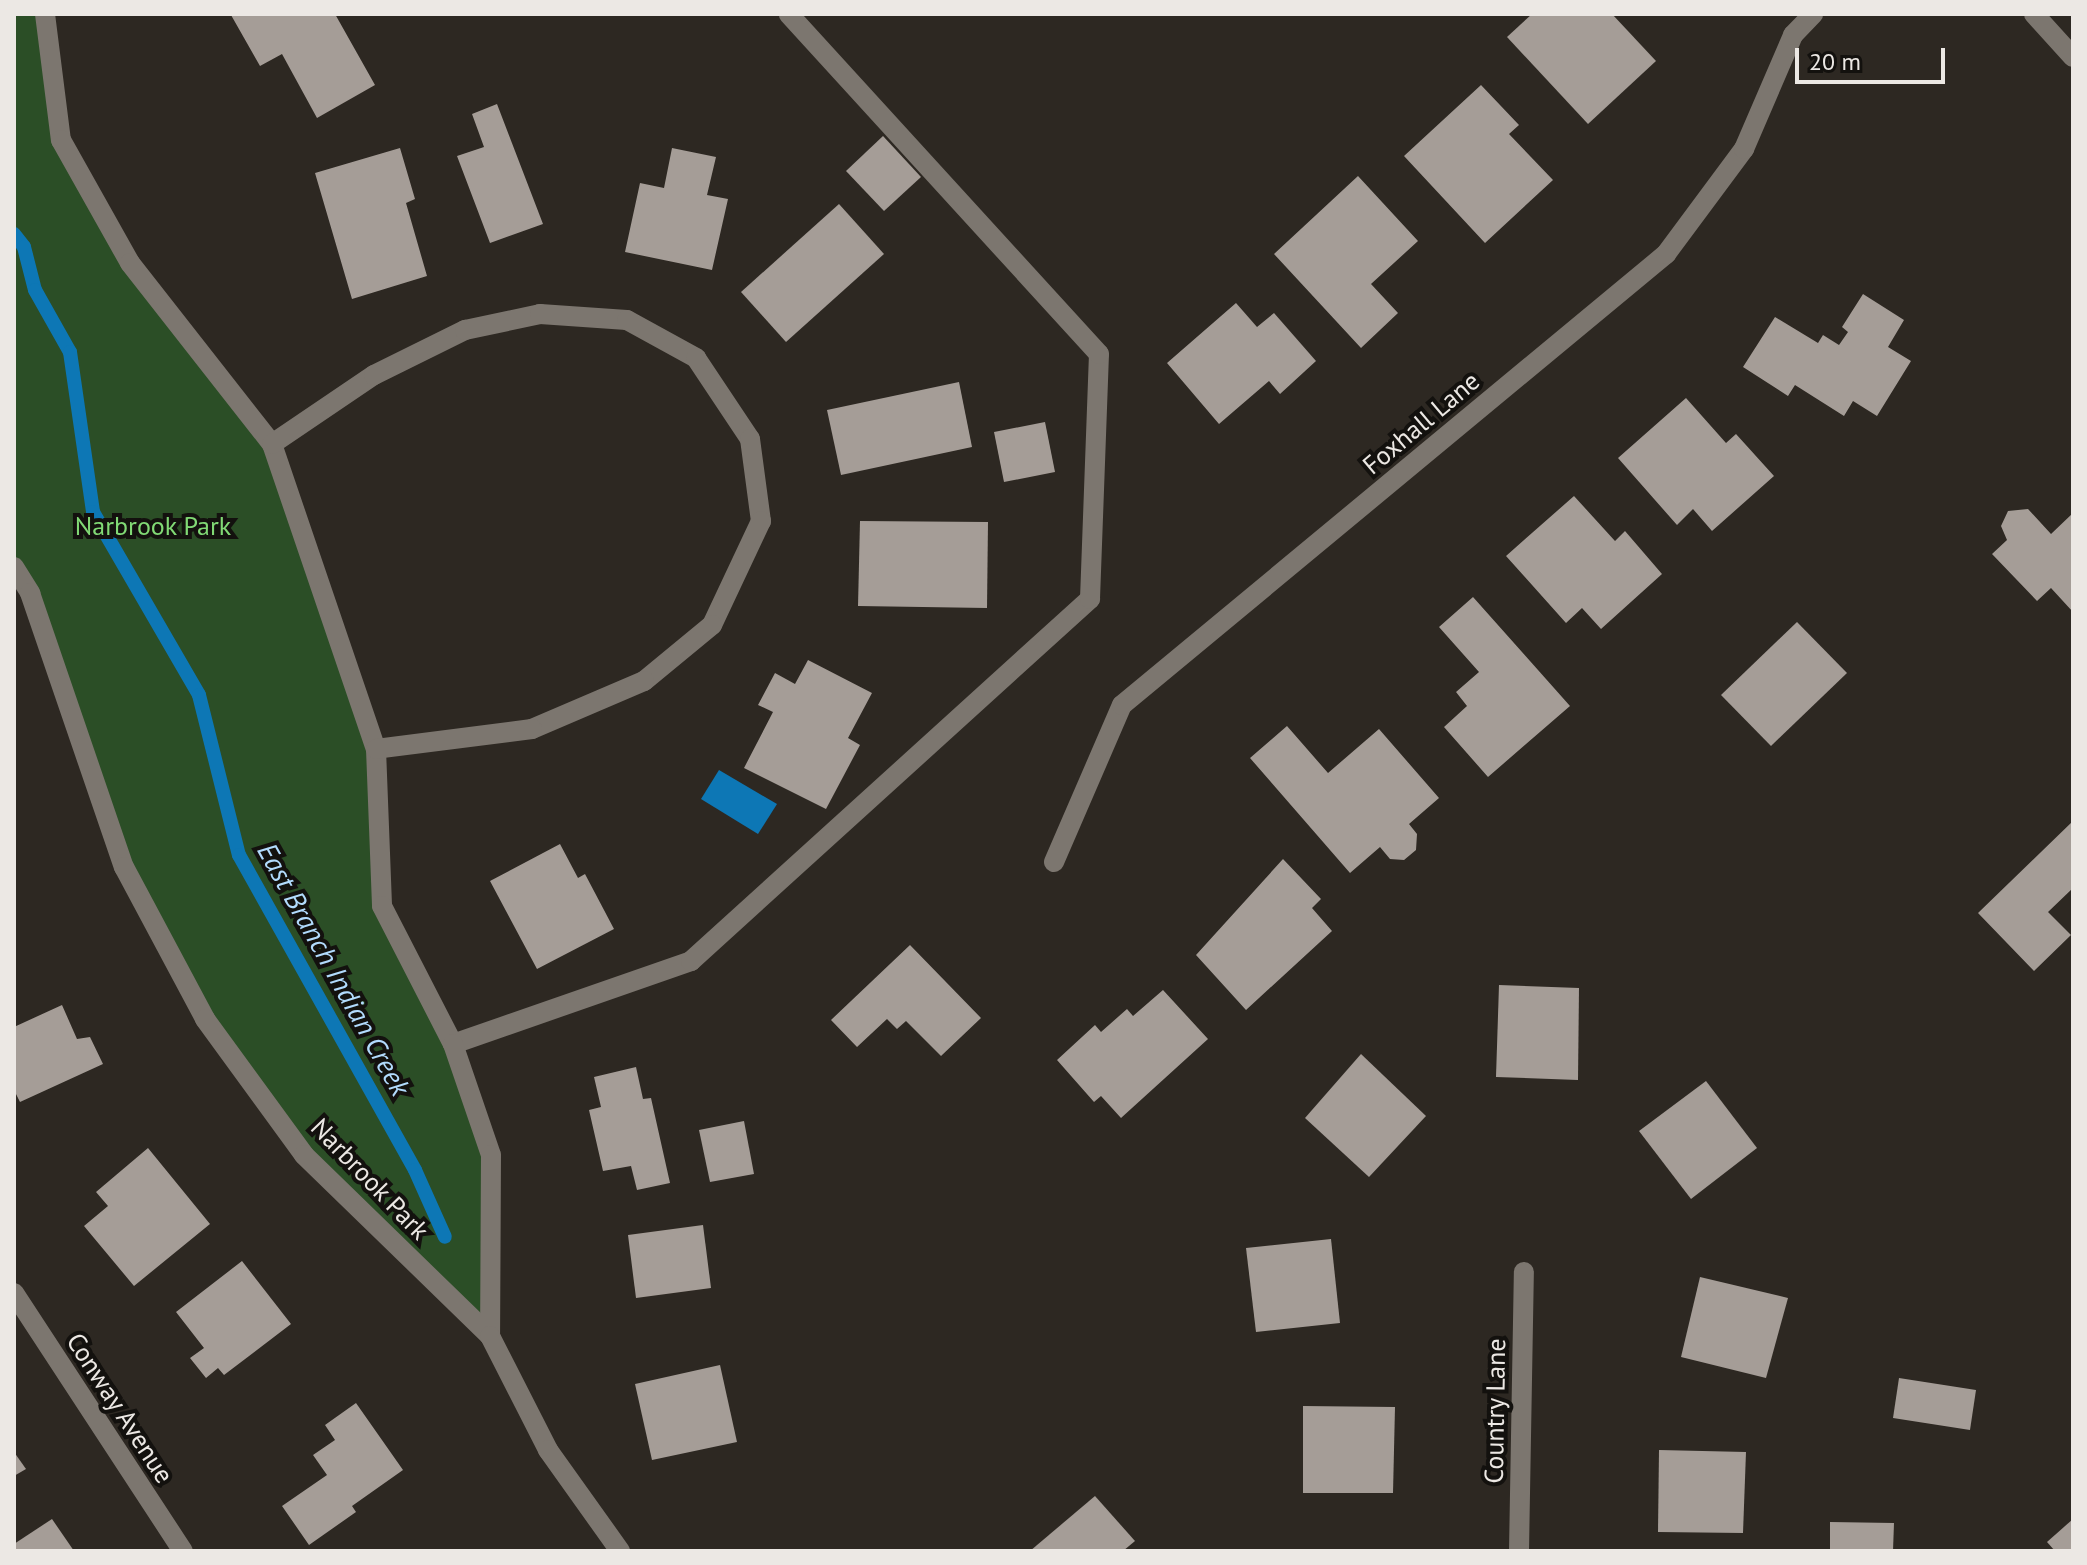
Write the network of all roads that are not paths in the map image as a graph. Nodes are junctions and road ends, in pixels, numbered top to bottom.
1 (45, 14) edge
2 (789, 14) edge
3 (1813, 14) edge
4 (2034, 14) edge
5 (2073, 57) edge
6 (272, 444) junction
7 (14, 567) edge
8 (376, 749) junction
9 (1054, 862) dead end
10 (453, 1044) junction
11 (1524, 1272) dead end
12 (14, 1293) edge
13 (490, 1336) junction
14 (183, 1551) edge
15 (620, 1551) edge
16 (1519, 1551) edge

1 - 6 street, Narbrook Park
2 - 10 street
3 - 9 street, Foxhall Lane
4 - 5 street
6 - 8 street, Narbrook Park
6 - 8 street
7 - 13 street, Narbrook Park
8 - 10 street, Narbrook Park
10 - 13 street, Narbrook Park
11 - 16 street, Country Lane
12 - 14 street, Conway Avenue
13 - 15 street, Narbrook Park

